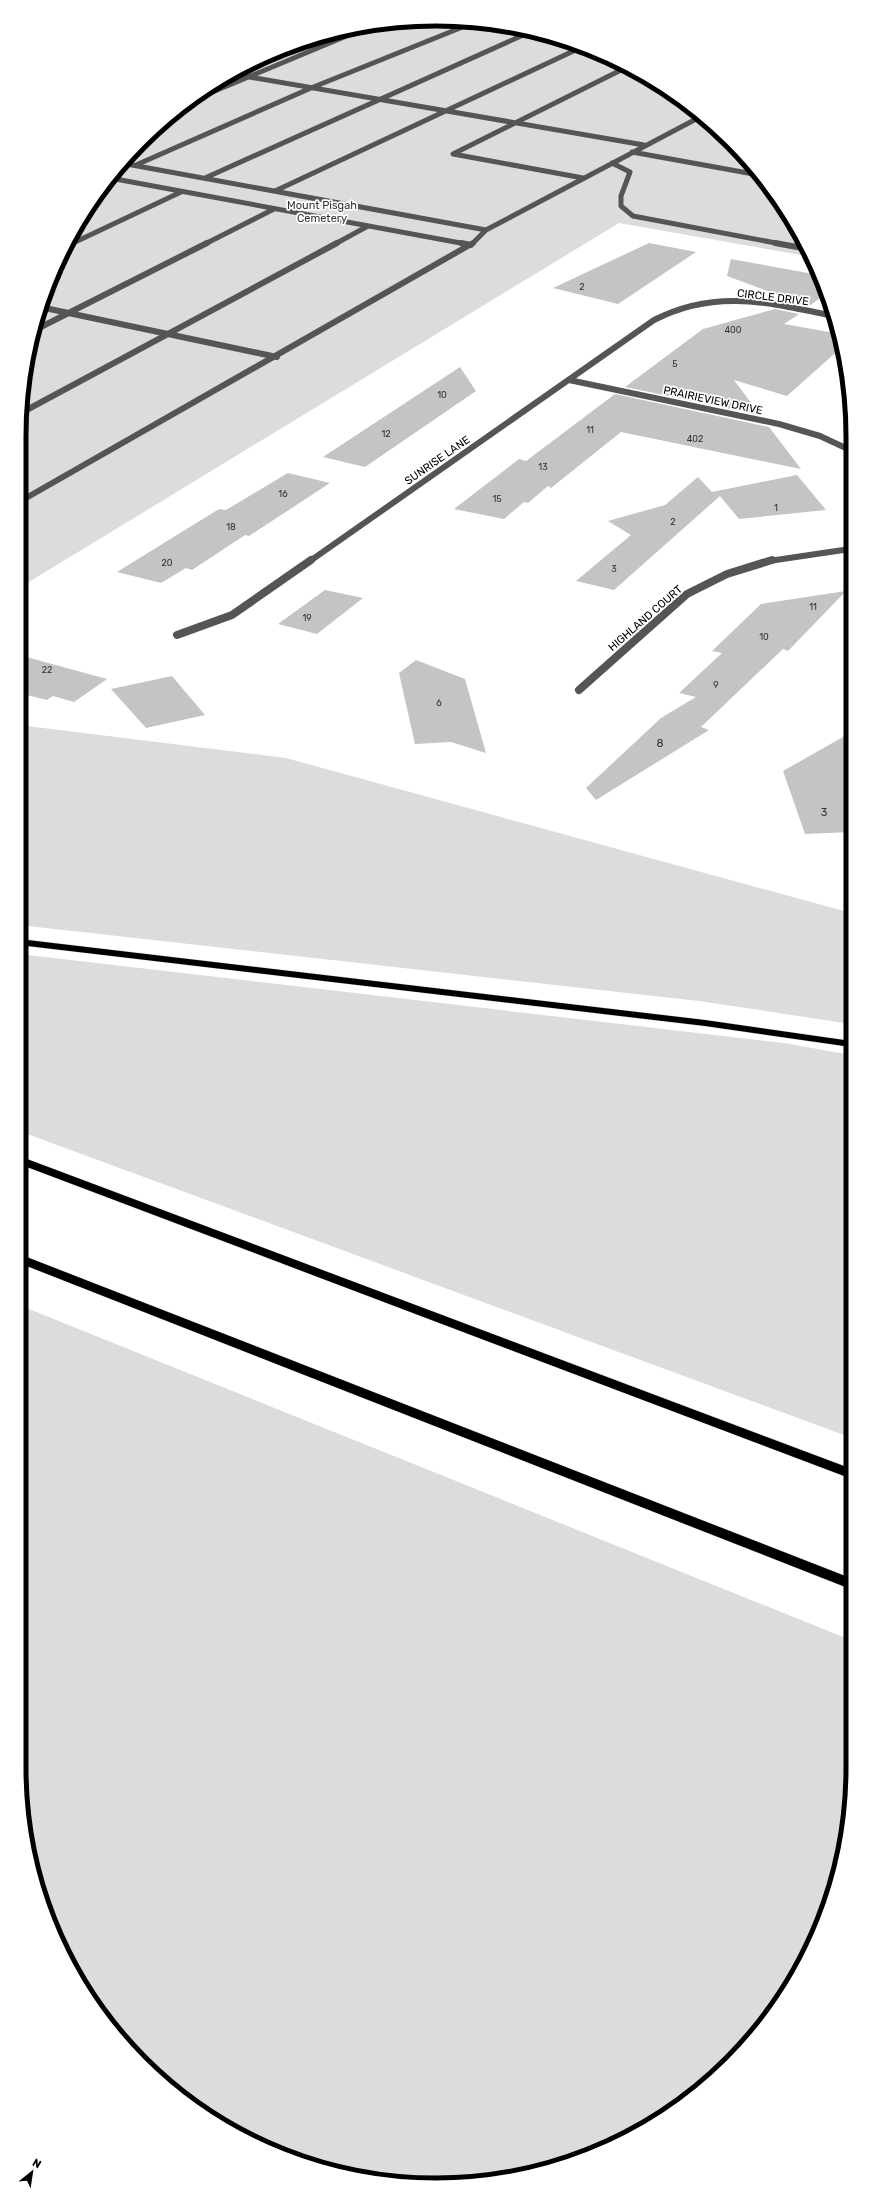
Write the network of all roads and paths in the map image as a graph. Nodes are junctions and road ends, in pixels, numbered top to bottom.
1 (463, 27) edge
2 (350, 35) edge
3 (522, 35) edge
4 (575, 50) edge
5 (621, 70) edge
6 (241, 76) edge
7 (248, 77) junction
8 (311, 88) junction
9 (214, 91) edge
10 (378, 100) junction
11 (445, 111) junction
12 (696, 119) edge
13 (514, 123) junction
14 (644, 145) junction
15 (632, 152) junction
16 (612, 163) junction
17 (130, 164) edge
18 (136, 165) junction
19 (750, 173) edge
20 (205, 178) junction
21 (583, 178) junction
22 (117, 179) edge
23 (275, 191) junction
24 (181, 192) junction
25 (274, 209) junction
26 (368, 226) junction
27 (486, 230) junction
28 (75, 242) edge
29 (471, 245) junction
30 (799, 246) edge
31 (709, 301) joint
32 (47, 308) edge
33 (69, 313) junction
34 (827, 315) edge
35 (41, 327) edge
36 (171, 334) junction
37 (277, 357) junction
38 (569, 380) junction
39 (27, 409) edge
40 (846, 448) edge
41 (26, 496) edge
42 (29, 497) junction
43 (26, 498) edge
44 (846, 550) edge
45 (177, 635) dead end
46 (579, 690) dead end
47 (26, 943) edge
48 (846, 1043) edge
49 (26, 1163) edge
50 (26, 1261) edge
51 (846, 1472) edge
52 (846, 1584) edge

1 - 8 street
2 - 7 street
3 - 10 street
4 - 11 street
5 - 13 street
6 - 7 street
7 - 8 street
7 - 9 street
8 - 10 street
8 - 18 street
10 - 11 street
10 - 20 street
11 - 13 street
11 - 23 street
12 - 14 street
13 - 14 street
13 - 21 street
14 - 15 street
15 - 16 street
15 - 19 street
16 - 21 street
16 - 30 street
17 - 18 street
18 - 20 street
20 - 23 street
21 - 27 street
22 - 24 street
23 - 27 street
24 - 25 street
24 - 28 street
25 - 26 street
25 - 33 street
26 - 29 street
26 - 36 street
27 - 29 street
29 - 37 street
31 - 34 street, CIRCLE DRIVE
31 - 38 street, SUNRISE LANE
32 - 33 street
33 - 35 street
33 - 36 street
36 - 37 street
36 - 39 street
37 - 42 street
38 - 40 street, PRAIRIEVIEW DRIVE
38 - 45 street, SUNRISE LANE
41 - 42 street
42 - 43 street
44 - 46 street, HIGHLAND COURT
47 - 48 highway
49 - 51 highway
50 - 52 highway

